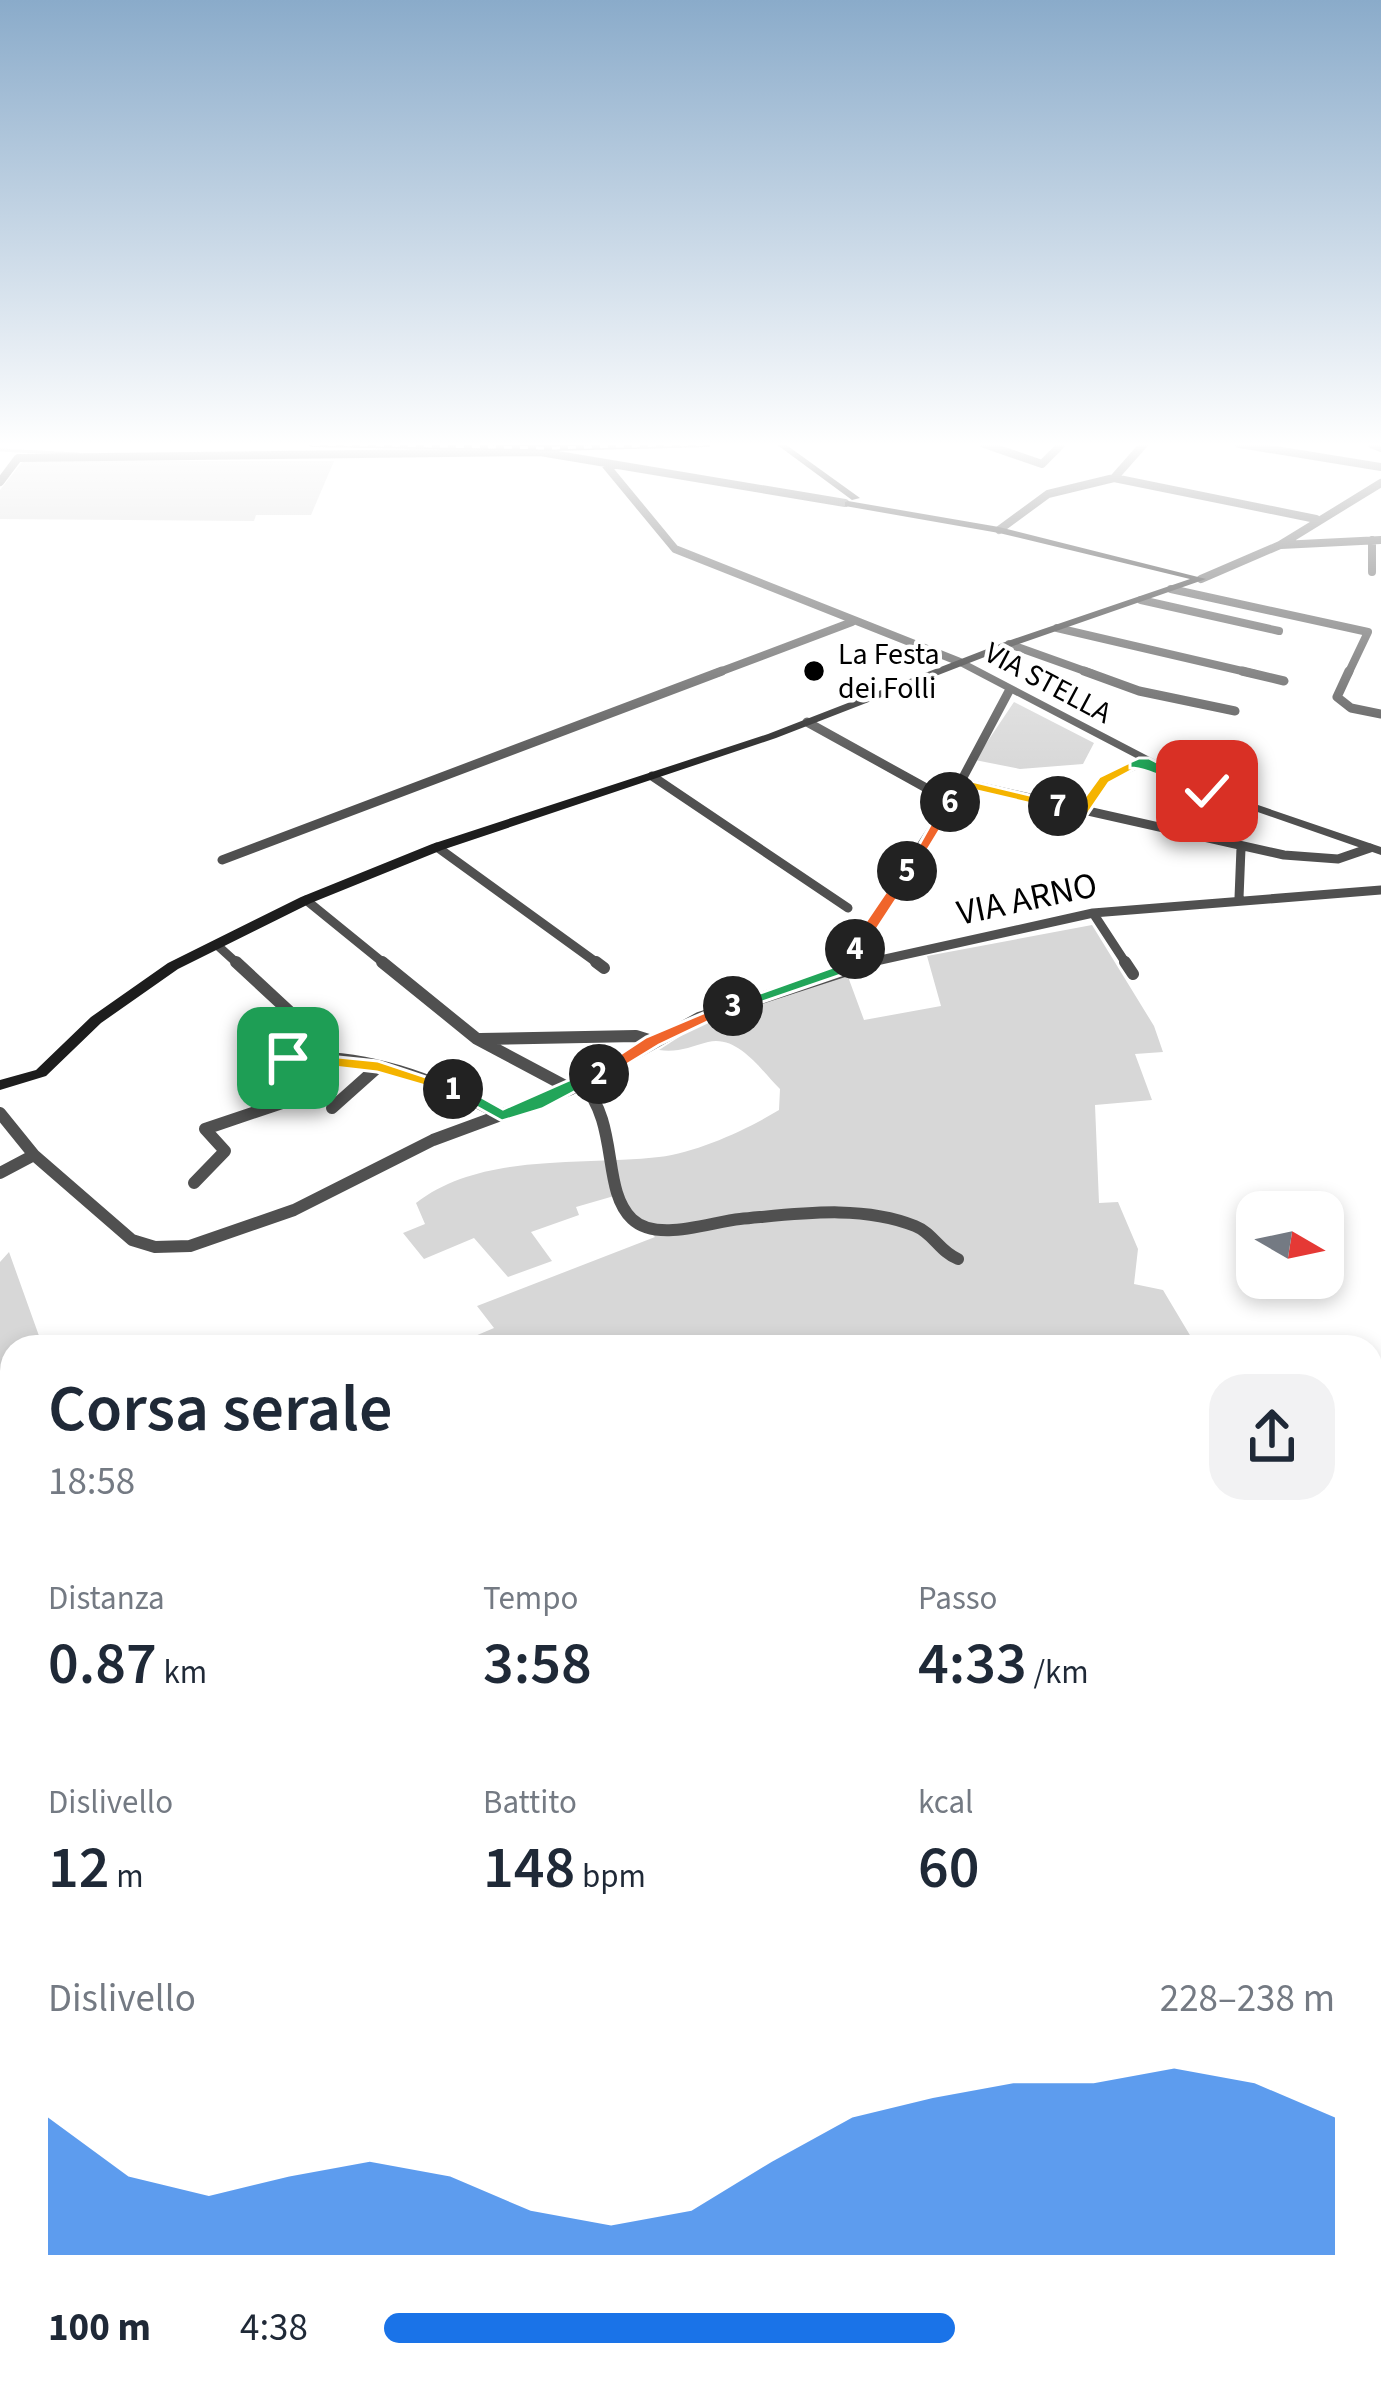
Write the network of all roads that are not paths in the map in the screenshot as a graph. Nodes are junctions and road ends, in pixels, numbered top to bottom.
1 (694, 556) edge
2 (1106, 556) edge
3 (1255, 556) edge
4 (1374, 556) edge
5 (1372, 572) dead end
6 (1201, 579) junction
7 (1171, 590) junction
8 (1141, 600) junction
9 (852, 622) junction
10 (1057, 628) junction
11 (1279, 631) dead end
12 (1010, 644) junction
13 (960, 662) junction
14 (1284, 681) dead end
15 (1010, 692) junction
16 (1235, 711) dead end
17 (1381, 714) edge
18 (807, 722) junction
19 (1144, 761) junction
20 (652, 776) junction
21 (959, 782) junction
22 (928, 789) dead end
23 (1082, 812) junction
24 (437, 847) junction
25 (1241, 848) junction
26 (1375, 849) edge
27 (222, 860) dead end
28 (1381, 890) edge
29 (1239, 898) junction
30 (306, 900) junction
31 (848, 908) dead end
32 (1093, 913) junction
33 (217, 945) junction
34 (604, 968) dead end
35 (842, 969) junction
36 (1133, 974) dead end
37 (305, 1026) dead end
38 (477, 1039) junction
39 (652, 1041) junction
40 (378, 1067) junction
41 (0, 1085) edge
42 (576, 1086) junction
43 (332, 1108) dead end
44 (0, 1113) edge
45 (502, 1115) junction
46 (34, 1155) junction
47 (0, 1172) edge
48 (194, 1183) dead end
49 (958, 1259) dead end

1 - 9 street
2 - 6 main road
3 - 6 street
4 - 5 street
6 - 7 main road
7 - 8 main road
7 - 17 street
8 - 10 main road
8 - 11 street
9 - 13 street
9 - 27 street
10 - 12 main road
10 - 14 street
12 - 13 main road
12 - 16 street
13 - 15 street, VIA STELLA
13 - 18 main road
15 - 19 street, VIA STELLA
15 - 21 street
18 - 20 main road
18 - 22 street
19 - 23 street
19 - 26 street, VIA STELLA
20 - 24 main road
20 - 31 street
21 - 23 street
21 - 35 street
23 - 25 street
24 - 30 main road
24 - 34 street
25 - 26 street
25 - 29 street
28 - 29 street, VIA ARNO
29 - 32 street, VIA ARNO
30 - 33 main road
30 - 38 street
32 - 35 street, VIA ARNO
32 - 36 street
33 - 37 street
33 - 41 main road
35 - 39 street, VIA ARNO
38 - 39 street
38 - 42 street
39 - 42 street, VIA ARNO
40 - 43 street
40 - 45 street
40 - 48 street
42 - 45 street, VIA ARNO
42 - 49 street
44 - 46 street, VIA ARNO
45 - 46 street, VIA ARNO
46 - 47 street

